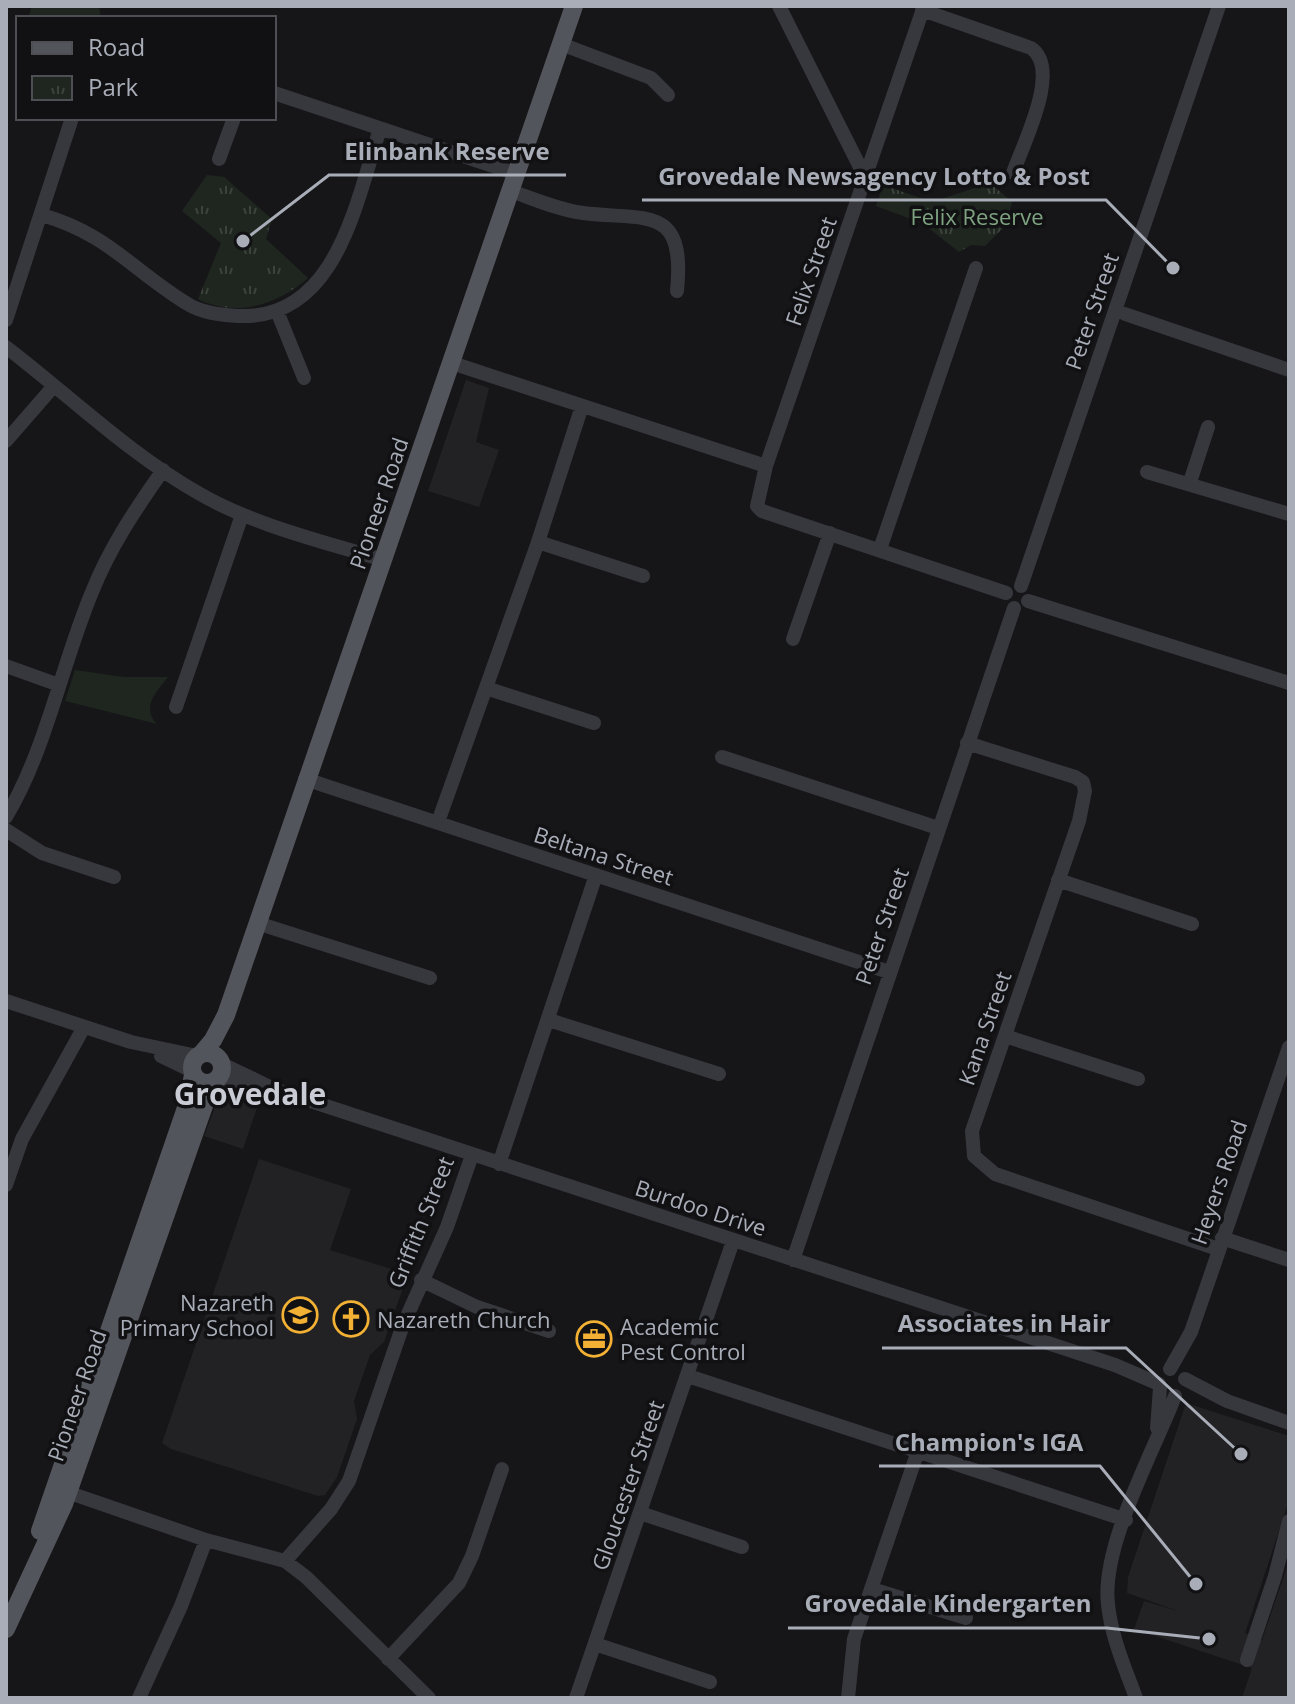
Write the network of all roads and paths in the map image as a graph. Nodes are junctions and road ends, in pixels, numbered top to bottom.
1 (574, 6) edge
2 (779, 6) edge
3 (1219, 6) edge
4 (923, 8) edge
5 (561, 44) junction
6 (276, 94) edge
7 (668, 95) dead end
8 (71, 120) edge
9 (233, 120) edge
10 (380, 129) junction
11 (219, 159) dead end
12 (1013, 173) dead end
13 (865, 177) junction
14 (514, 182) junction
15 (42, 215) junction
16 (976, 268) dead end
17 (677, 291) dead end
18 (277, 311) junction
19 (1125, 314) dead end
20 (6, 320) edge
21 (6, 347) edge
22 (452, 363) junction
23 (1289, 370) edge
24 (304, 378) dead end
25 (53, 387) junction
26 (582, 406) junction
27 (1208, 427) dead end
28 (6, 441) edge
29 (766, 466) junction
30 (163, 470) junction
31 (1147, 472) dead end
32 (1190, 482) junction
33 (1289, 514) edge
34 (242, 515) junction
35 (830, 533) junction
36 (538, 542) junction
37 (880, 549) junction
38 (383, 560) junction
39 (643, 576) dead end
40 (1021, 586) junction
41 (1006, 593) junction
42 (1021, 604) junction
43 (793, 639) dead end
44 (6, 666) edge
45 (1289, 683) edge
46 (59, 685) junction
47 (486, 688) junction
48 (176, 707) dead end
49 (594, 723) dead end
50 (967, 743) junction
51 (722, 757) dead end
52 (305, 779) junction
53 (6, 817) edge
54 (438, 822) junction
55 (938, 828) junction
56 (6, 830) edge
57 (596, 875) junction
58 (114, 877) dead end
59 (1058, 880) junction
60 (257, 923) junction
61 (1192, 924) dead end
62 (889, 972) junction
63 (430, 978) dead end
64 (6, 1001) edge
65 (226, 1015) junction
66 (549, 1020) junction
67 (84, 1027) junction
68 (1005, 1036) junction
69 (1289, 1047) edge
70 (196, 1064) junction
71 (218, 1072) junction
72 (719, 1074) dead end
73 (1138, 1079) dead end
74 (472, 1155) junction
75 (10, 1164) edge
76 (499, 1164) junction
77 (6, 1185) edge
78 (733, 1241) junction
79 (1220, 1243) junction
80 (793, 1260) junction
81 (1289, 1260) edge
82 (421, 1280) junction
83 (549, 1331) dead end
84 (688, 1376) junction
85 (1172, 1382) junction
86 (1289, 1423) edge
87 (918, 1451) junction
88 (502, 1469) dead end
89 (62, 1490) junction
90 (640, 1513) junction
91 (1289, 1521) edge
92 (1125, 1523) junction
93 (206, 1540) junction
94 (742, 1547) dead end
95 (285, 1561) junction
96 (872, 1589) junction
97 (6, 1603) edge
98 (966, 1618) dead end
99 (6, 1629) edge
100 (595, 1644) junction
101 (388, 1659) junction
102 (1247, 1660) dead end
103 (710, 1682) dead end
104 (139, 1698) edge
105 (429, 1698) edge
106 (576, 1698) edge
107 (848, 1698) edge
108 (1136, 1698) edge

1 - 5 main road, Pioneer Road
2 - 13 street
3 - 40 street, Peter Street
4 - 12 street
4 - 13 street, Felix Street
5 - 7 street
5 - 14 main road, Pioneer Road
6 - 10 street
8 - 15 street
9 - 11 street
10 - 14 street
10 - 18 street
13 - 29 street, Felix Street
14 - 17 street
14 - 22 main road, Pioneer Road
15 - 18 street
15 - 20 street
16 - 37 street
18 - 24 street
19 - 23 street
21 - 25 street
22 - 26 street
22 - 38 main road, Pioneer Road
25 - 28 street
25 - 30 street
26 - 29 street
26 - 36 street
27 - 32 street
29 - 35 street, Felix Street
30 - 34 street
30 - 46 street
31 - 32 street
32 - 33 street
34 - 38 street
34 - 48 street
35 - 37 street
35 - 43 street
36 - 39 street
36 - 47 street
37 - 41 street
38 - 52 main road, Pioneer Road
40 - 41 street
40 - 42 street
41 - 42 street
42 - 45 street
42 - 50 street, Peter Street
44 - 46 street
46 - 53 street
47 - 49 street
47 - 54 street
50 - 55 street, Peter Street
50 - 59 street, Kana Street
51 - 55 street
52 - 54 street, Beltana Street
52 - 60 main road, Pioneer Road
54 - 57 street, Beltana Street
55 - 62 street, Peter Street
56 - 58 street
57 - 62 street, Beltana Street
57 - 66 street
59 - 61 street
59 - 68 street, Kana Street
60 - 63 street
60 - 65 main road, Pioneer Road
62 - 80 street, Peter Street
64 - 67 street
65 - 70 main road, Pioneer Road
65 - 71 main road, Pioneer Road
66 - 72 street
66 - 76 street
67 - 70 street
67 - 75 street
68 - 73 street
68 - 79 street, Kana Street
69 - 79 street, Heyers Road
70 - 71 main road
70 - 71 main road
70 - 89 main road, Pioneer Road
71 - 74 street, Burdoo Drive
71 - 89 main road, Pioneer Road
74 - 76 street, Burdoo Drive
74 - 82 street, Griffith Street
75 - 77 street
76 - 78 street, Burdoo Drive
78 - 80 street, Burdoo Drive
78 - 84 street, Gloucester Street
79 - 81 street
79 - 85 street, Heyers Road
80 - 85 street, Burdoo Drive
82 - 83 street
82 - 95 street, Griffith Street
84 - 87 street
84 - 90 street, Gloucester Street
85 - 86 street, Burdoo Drive
85 - 92 street, Heyers Road
87 - 92 street
87 - 96 street
88 - 101 street
89 - 93 street
89 - 97 main road, Pioneer Road
89 - 99 main road, Pioneer Road
90 - 94 street
90 - 100 street, Gloucester Street
91 - 102 street
92 - 108 street, Heyers Road
93 - 95 street
93 - 104 street
95 - 101 street
96 - 98 street
96 - 107 street
100 - 103 street
100 - 106 street, Gloucester Street
101 - 105 street

